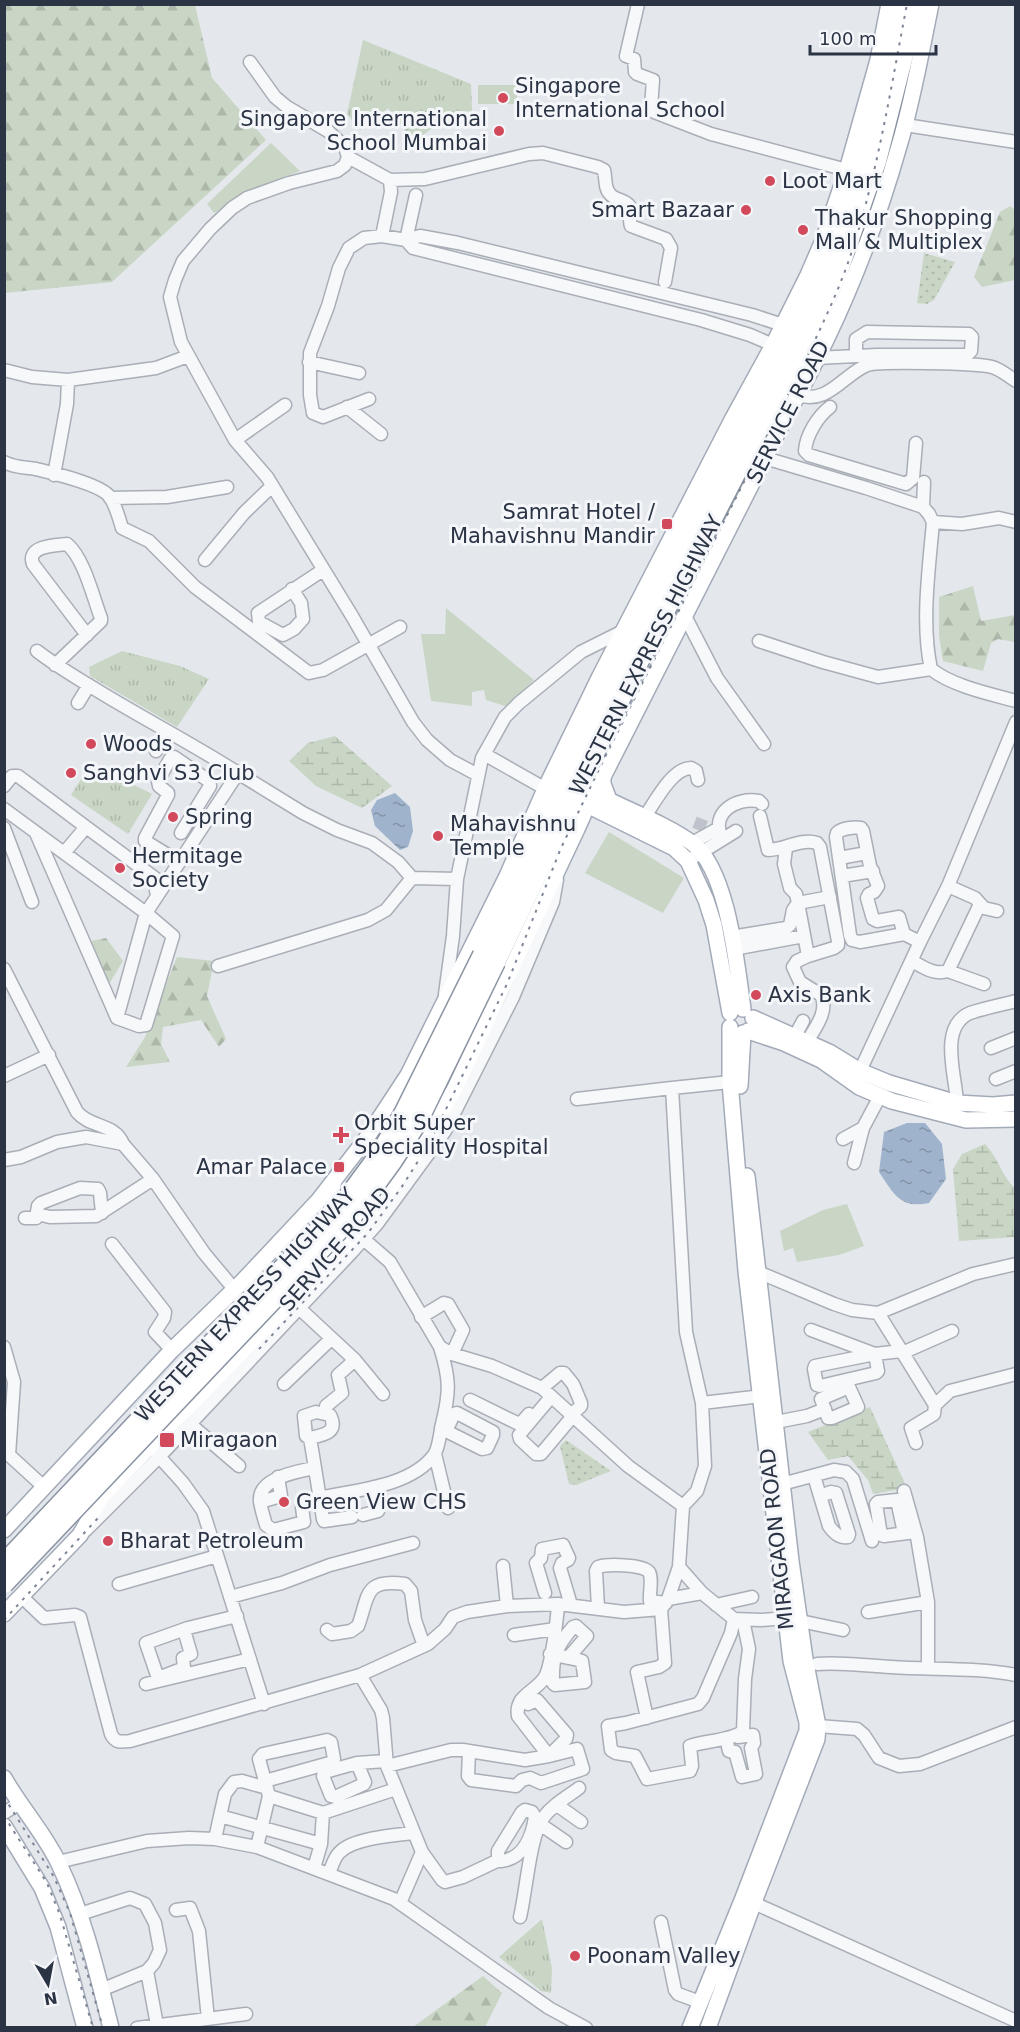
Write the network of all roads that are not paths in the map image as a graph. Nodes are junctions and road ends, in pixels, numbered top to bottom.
1 (638, 4) edge
2 (889, 4) edge
3 (901, 4) edge
4 (917, 4) edge
5 (931, 4) edge
6 (250, 62) dead end
7 (905, 125) junction
8 (1016, 142) edge
9 (348, 157) junction
10 (847, 168) junction
11 (390, 180) junction
12 (416, 195) dead end
13 (382, 236) junction
14 (406, 240) junction
15 (480, 249) junction
16 (509, 255) junction
17 (475, 263) junction
18 (504, 270) junction
19 (662, 289) junction
20 (707, 304) junction
21 (701, 320) junction
22 (791, 328) junction
23 (780, 348) junction
24 (188, 356) junction
25 (856, 356) junction
26 (816, 358) junction
27 (309, 362) junction
28 (4, 370) edge
29 (359, 373) dead end
30 (68, 380) junction
31 (1016, 381) edge
32 (798, 394) junction
33 (369, 399) dead end
34 (285, 405) dead end
35 (347, 407) junction
36 (830, 407) dead end
37 (381, 434) dead end
38 (235, 440) junction
39 (916, 443) dead end
40 (749, 452) junction
41 (4, 462) edge
42 (858, 470) junction
43 (54, 475) junction
44 (924, 482) dead end
45 (854, 484) junction
46 (227, 486) dead end
47 (272, 486) junction
48 (110, 498) junction
49 (923, 507) junction
50 (933, 522) junction
51 (1016, 522) edge
52 (205, 560) dead end
53 (323, 570) junction
54 (292, 590) dead end
55 (685, 616) junction
56 (400, 627) dead end
57 (623, 631) junction
58 (87, 635) junction
59 (759, 641) dead end
60 (367, 644) junction
61 (37, 651) dead end
62 (56, 665) junction
63 (931, 669) junction
64 (89, 685) junction
65 (1016, 701) edge
66 (78, 703) dead end
67 (1016, 722) edge
68 (172, 734) junction
69 (764, 744) dead end
70 (161, 753) dead end
71 (484, 754) junction
72 (238, 774) junction
73 (478, 775) junction
74 (698, 780) dead end
75 (589, 781) junction
76 (4, 786) edge
77 (566, 797) junction
78 (609, 800) junction
79 (4, 802) edge
80 (4, 809) edge
81 (644, 818) junction
82 (86, 827) junction
83 (4, 828) edge
84 (736, 831) dead end
85 (36, 833) junction
86 (181, 833) dead end
87 (721, 833) junction
88 (693, 845) junction
89 (786, 848) junction
90 (67, 851) junction
91 (867, 853) junction
92 (839, 858) junction
93 (179, 862) junction
94 (873, 871) junction
95 (842, 876) junction
96 (412, 878) junction
97 (457, 879) junction
98 (948, 886) junction
99 (830, 897) junction
100 (32, 902) dead end
101 (798, 903) junction
102 (980, 904) junction
103 (997, 911) dead end
104 (147, 913) junction
105 (904, 934) junction
106 (804, 936) junction
107 (920, 942) junction
108 (733, 943) junction
109 (808, 956) junction
110 (489, 959) junction
111 (912, 961) junction
112 (218, 966) dead end
113 (4, 969) edge
114 (948, 971) junction
115 (984, 984) dead end
116 (1016, 1001) edge
117 (444, 1004) junction
118 (117, 1018) junction
119 (803, 1021) dead end
120 (741, 1022) junction
121 (1016, 1038) edge
122 (801, 1039) junction
123 (991, 1048) dead end
124 (49, 1055) junction
125 (860, 1071) junction
126 (1016, 1071) edge
127 (4, 1076) edge
128 (996, 1079) dead end
129 (730, 1082) junction
130 (858, 1087) junction
131 (672, 1088) junction
132 (880, 1096) junction
133 (577, 1099) dead end
134 (951, 1101) junction
135 (1016, 1103) edge
136 (940, 1114) junction
137 (1016, 1119) edge
138 (863, 1128) junction
139 (843, 1139) dead end
140 (123, 1144) junction
141 (4, 1160) edge
142 (854, 1163) dead end
143 (153, 1179) junction
144 (335, 1181) junction
145 (102, 1213) junction
146 (341, 1221) junction
147 (299, 1222) junction
148 (360, 1235) junction
149 (112, 1244) dead end
150 (1016, 1264) edge
151 (752, 1271) junction
152 (319, 1280) junction
153 (234, 1289) junction
154 (299, 1308) junction
155 (878, 1313) junction
156 (421, 1317) junction
157 (811, 1330) dead end
158 (952, 1331) dead end
159 (331, 1339) junction
160 (4, 1347) edge
161 (440, 1347) junction
162 (172, 1350) junction
163 (902, 1352) junction
164 (452, 1354) junction
165 (875, 1354) junction
166 (355, 1360) junction
167 (1016, 1374) edge
168 (284, 1384) dead end
169 (547, 1393) junction
170 (383, 1394) dead end
171 (767, 1395) junction
172 (471, 1400) dead end
173 (702, 1403) junction
174 (935, 1405) junction
175 (198, 1406) junction
176 (326, 1406) dead end
177 (825, 1409) dead end
178 (571, 1417) junction
179 (776, 1422) junction
180 (190, 1424) junction
181 (310, 1438) dead end
182 (916, 1443) dead end
183 (154, 1452) junction
184 (435, 1454) junction
185 (239, 1466) dead end
186 (315, 1468) junction
187 (814, 1476) junction
188 (782, 1484) junction
189 (44, 1487) junction
190 (374, 1487) junction
191 (904, 1491) dead end
192 (820, 1496) dead end
193 (319, 1498) junction
194 (682, 1506) junction
195 (448, 1508) dead end
196 (4, 1530) edge
197 (872, 1541) dead end
198 (413, 1544) dead end
199 (217, 1556) junction
200 (4, 1563) edge
201 (503, 1566) dead end
202 (679, 1567) junction
203 (4, 1584) edge
204 (119, 1584) dead end
205 (545, 1593) dead end
206 (702, 1593) junction
207 (21, 1596) junction
208 (230, 1597) junction
209 (752, 1597) dead end
210 (928, 1602) junction
211 (665, 1603) junction
212 (565, 1604) junction
213 (716, 1605) junction
214 (507, 1606) junction
215 (598, 1608) junction
216 (868, 1612) dead end
217 (4, 1614) edge
218 (237, 1616) junction
219 (792, 1619) junction
220 (738, 1620) junction
221 (555, 1629) junction
222 (184, 1630) dead end
223 (327, 1630) dead end
224 (843, 1630) dead end
225 (514, 1635) dead end
226 (424, 1646) junction
227 (250, 1659) junction
228 (803, 1666) junction
229 (928, 1668) junction
230 (360, 1675) junction
231 (1016, 1675) edge
232 (146, 1684) dead end
233 (521, 1700) junction
234 (264, 1704) junction
235 (647, 1718) junction
236 (818, 1726) junction
237 (1016, 1727) edge
238 (469, 1751) junction
239 (549, 1755) junction
240 (525, 1760) junction
241 (357, 1762) dead end
242 (387, 1763) junction
243 (527, 1778) junction
244 (5, 1782) edge
245 (267, 1788) junction
246 (579, 1788) dead end
247 (396, 1789) junction
248 (20, 1803) junction
249 (557, 1804) junction
250 (4, 1813) edge
251 (323, 1813) junction
252 (220, 1816) junction
253 (581, 1822) dead end
254 (540, 1824) junction
255 (4, 1826) edge
256 (262, 1827) junction
257 (414, 1833) junction
258 (215, 1839) junction
259 (45, 1840) junction
260 (566, 1842) dead end
261 (321, 1845) junction
262 (257, 1847) junction
263 (22, 1852) junction
264 (422, 1852) junction
265 (499, 1860) dead end
266 (58, 1862) junction
267 (531, 1862) junction
268 (314, 1868) junction
269 (483, 1868) junction
270 (329, 1874) junction
271 (748, 1900) junction
272 (400, 1903) junction
273 (176, 1910) dead end
274 (80, 1914) junction
275 (520, 1917) dead end
276 (661, 1922) dead end
277 (147, 1971) junction
278 (101, 1990) junction
279 (700, 2002) junction
280 (246, 2014) dead end
281 (208, 2019) junction
282 (1016, 2021) edge
283 (157, 2025) junction
284 (85, 2028) edge
285 (111, 2028) edge
286 (137, 2028) edge
287 (586, 2028) edge
288 (690, 2028) edge
289 (708, 2028) edge

1 - 10 street
2 - 10 main road
3 - 22 highway, WESTERN EXPRESS HIGHWAY
4 - 40 highway, WESTERN EXPRESS HIGHWAY
5 - 7 main road, SERVICE ROAD
6 - 9 street
7 - 8 street
7 - 26 main road, SERVICE ROAD
9 - 11 street
9 - 24 street
10 - 22 main road
11 - 13 street
11 - 19 street
12 - 14 street
13 - 14 street
13 - 27 street
14 - 15 street
14 - 17 street
15 - 16 street
15 - 17 street
16 - 18 street
16 - 19 street
17 - 18 street
18 - 21 street
19 - 20 street
20 - 21 street
20 - 22 street
21 - 23 street
22 - 23 highway, WESTERN EXPRESS HIGHWAY
23 - 40 highway, WESTERN EXPRESS HIGHWAY
23 - 57 main road
24 - 30 street
24 - 38 street
25 - 25 street
25 - 26 street
26 - 32 main road, SERVICE ROAD
27 - 29 street
27 - 35 street
28 - 30 street
30 - 43 street
31 - 32 street
32 - 40 main road, SERVICE ROAD
33 - 35 street
34 - 38 street
35 - 37 street
36 - 42 street
38 - 47 street
39 - 42 street
40 - 45 street
40 - 55 main road, SERVICE ROAD
40 - 75 highway, WESTERN EXPRESS HIGHWAY
40 - 77 highway, WESTERN EXPRESS HIGHWAY
41 - 43 street
42 - 45 street
43 - 48 street
44 - 49 street
45 - 49 street
46 - 48 street
47 - 52 street
47 - 53 street
48 - 60 street
49 - 50 street
50 - 51 street
50 - 63 street
53 - 54 street
53 - 60 street
55 - 69 street
55 - 78 main road, SERVICE ROAD
56 - 60 street
57 - 71 street
57 - 77 main road
58 - 58 street
58 - 62 street
59 - 63 street
60 - 73 street
61 - 62 street
62 - 64 street
63 - 65 street
64 - 66 street
64 - 68 street
67 - 98 street
68 - 70 street
68 - 72 street
71 - 73 street
71 - 77 street
72 - 93 street
72 - 96 street
73 - 97 street
74 - 81 street
75 - 77 highway, WESTERN EXPRESS HIGHWAY
75 - 78 main road
76 - 82 street
77 - 88 main road, MIRAGAON ROAD
77 - 110 highway, WESTERN EXPRESS HIGHWAY
77 - 117 main road
77 - 148 main road, SERVICE ROAD
78 - 81 main road
79 - 90 street
80 - 85 street
81 - 88 main road
82 - 90 street
82 - 90 street
83 - 100 street
84 - 87 street
85 - 90 street
85 - 118 street
86 - 93 street
87 - 88 street
87 - 89 street
88 - 108 main road, MIRAGAON ROAD
88 - 120 main road, MIRAGAON ROAD
89 - 99 street
89 - 101 street
90 - 104 street
91 - 92 street
91 - 92 street
91 - 94 street
92 - 95 street
93 - 104 street
94 - 95 street
94 - 105 street
95 - 105 street
96 - 97 street
96 - 112 street
97 - 117 street
98 - 102 street
98 - 107 street
99 - 101 street
99 - 109 street
101 - 106 street
101 - 108 street
102 - 103 street
102 - 114 street
104 - 118 street
104 - 118 street
105 - 107 street
106 - 108 street
106 - 109 street
107 - 111 street
108 - 120 main road, MIRAGAON ROAD
109 - 122 street
110 - 200 highway, WESTERN EXPRESS HIGHWAY, bridge
110 - 203 highway, WESTERN EXPRESS HIGHWAY, bridge
111 - 114 street
111 - 125 street
113 - 124 street
114 - 115 street
116 - 134 street
117 - 144 main road
119 - 122 street
120 - 122 main road
120 - 129 main road, MIRAGAON ROAD
120 - 130 main road
120 - 151 main road, MIRAGAON ROAD
121 - 123 street
122 - 125 main road
124 - 127 street
124 - 140 street
125 - 130 street
125 - 134 main road
126 - 128 street
129 - 131 street
129 - 151 main road, MIRAGAON ROAD
130 - 132 main road
131 - 133 street
131 - 173 street
132 - 136 main road
132 - 138 street
134 - 135 main road
134 - 136 main road
136 - 137 main road
138 - 139 street
138 - 142 street
140 - 141 street
140 - 143 street
143 - 145 street
143 - 153 street
144 - 146 street
144 - 147 main road
145 - 145 street
146 - 147 street
146 - 148 street
147 - 153 main road
148 - 152 main road, SERVICE ROAD
148 - 156 street
149 - 162 street
150 - 155 street
151 - 155 street
151 - 171 main road, MIRAGAON ROAD
152 - 154 street
152 - 175 main road, SERVICE ROAD
153 - 162 main road
154 - 159 street
154 - 175 street
155 - 163 street
156 - 161 street
156 - 164 street
157 - 165 street
158 - 163 street
159 - 166 street
159 - 168 street
160 - 189 street
161 - 164 street
161 - 184 street
162 - 189 main road
163 - 165 street
163 - 174 street
164 - 169 street
165 - 165 street
166 - 170 street
166 - 176 street
167 - 174 street
169 - 172 street
169 - 178 street
169 - 178 street
169 - 178 street
171 - 173 street
171 - 179 main road, MIRAGAON ROAD
171 - 219 main road, MIRAGAON ROAD
173 - 194 street
174 - 182 street
175 - 180 street
175 - 183 main road, SERVICE ROAD
177 - 179 street
178 - 194 street
179 - 188 main road, MIRAGAON ROAD
180 - 183 street
180 - 185 street
181 - 186 street
183 - 199 street
183 - 207 main road, SERVICE ROAD
184 - 190 street
184 - 195 street
186 - 193 street
186 - 193 street
187 - 188 street
187 - 192 street
187 - 197 street
188 - 219 main road, MIRAGAON ROAD
189 - 196 main road
190 - 193 street
190 - 193 street
191 - 210 street
194 - 202 street
198 - 208 street
199 - 204 street
199 - 208 street
201 - 214 street
202 - 206 street
202 - 211 street
205 - 212 street
206 - 211 street
206 - 213 street
207 - 217 main road, SERVICE ROAD
207 - 234 street
208 - 218 street
209 - 213 street
210 - 216 street
210 - 229 street
211 - 215 street
211 - 215 street
211 - 235 street
212 - 214 street
212 - 215 street
212 - 221 street
213 - 220 street
214 - 226 street
218 - 222 street
218 - 227 street
219 - 220 street
219 - 224 street
219 - 228 main road, MIRAGAON ROAD
220 - 235 street
220 - 235 street
221 - 225 street
221 - 233 street
223 - 226 street
226 - 230 street
227 - 232 street
227 - 234 street
228 - 229 street
228 - 236 main road, MIRAGAON ROAD
228 - 271 main road, MIRAGAON ROAD
229 - 231 street
230 - 234 street
230 - 242 street
233 - 239 street
233 - 239 street
236 - 237 street
236 - 271 main road, MIRAGAON ROAD
238 - 240 street
238 - 242 street
238 - 243 street
239 - 240 street
239 - 243 street
240 - 243 street
241 - 242 street
242 - 247 street
244 - 248 main road
245 - 245 street
245 - 251 street
245 - 252 street
245 - 256 street
246 - 249 street
247 - 251 street
247 - 257 street
248 - 250 street
248 - 259 main road
249 - 253 street
249 - 254 street
251 - 261 street
252 - 256 street
252 - 258 street
254 - 260 street
254 - 267 street
255 - 263 main road
256 - 261 street
256 - 262 street
257 - 264 street
257 - 270 street
258 - 262 street
258 - 266 street
259 - 263 main road
259 - 266 main road
261 - 268 street
262 - 268 street
263 - 284 main road
264 - 269 street
264 - 272 street
265 - 269 street
266 - 274 main road
267 - 269 street
267 - 275 street
268 - 270 street
270 - 272 street
271 - 279 main road, MIRAGAON ROAD
271 - 282 street
271 - 289 main road, MIRAGAON ROAD
272 - 287 street
273 - 281 street
274 - 277 street
274 - 278 main road
276 - 279 street
277 - 278 street
277 - 283 street
278 - 285 main road
279 - 288 main road, MIRAGAON ROAD
280 - 281 street
281 - 283 street
283 - 286 street

